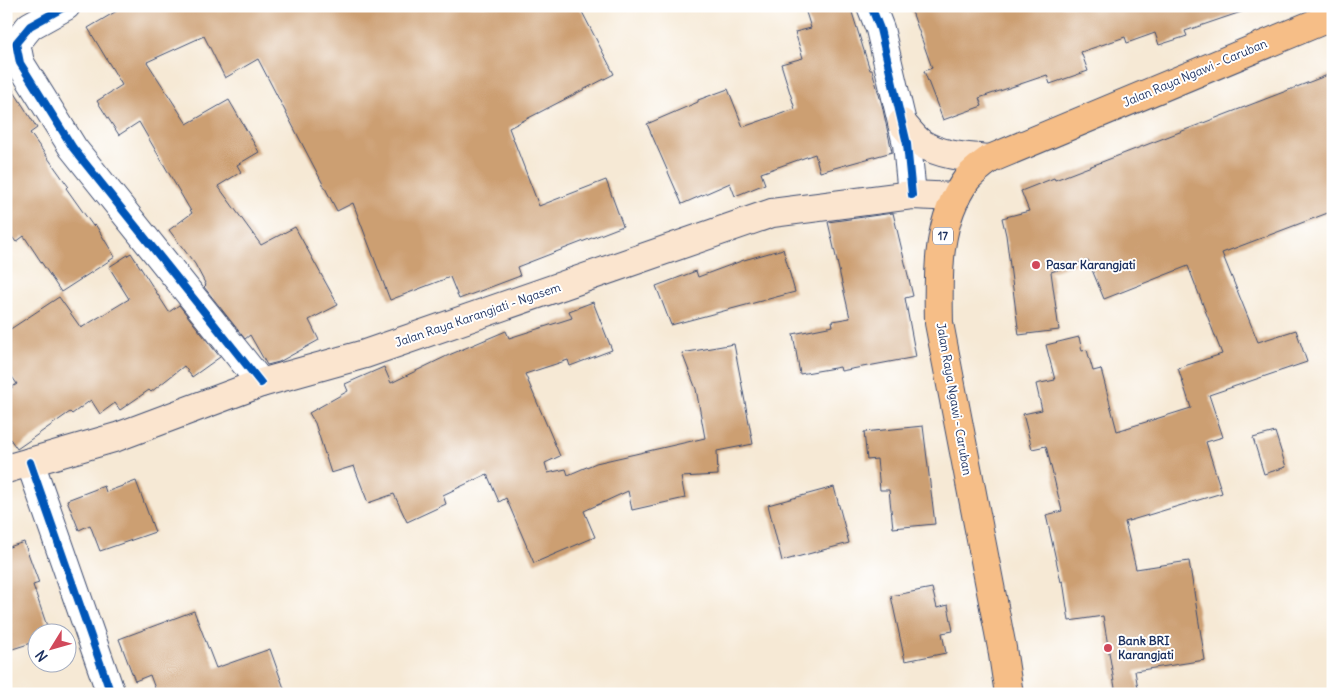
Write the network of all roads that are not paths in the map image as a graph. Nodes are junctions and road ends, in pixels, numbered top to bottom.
1 (66, 6) edge
2 (872, 6) edge
3 (1333, 16) edge
4 (902, 124) junction
5 (988, 160) junction
6 (912, 195) junction
7 (956, 197) junction
8 (261, 383) junction
9 (18, 466) edge
10 (111, 694) edge
11 (1009, 694) edge

1 - 8 street
2 - 4 street
3 - 5 highway, Jalan Raya Ngawi - Caruban / 17
4 - 5 main road
4 - 6 street
5 - 6 main road
5 - 7 highway, Jalan Raya Ngawi - Caruban / 17
6 - 7 main road, Jalan Raya Karangjati - Ngasem
6 - 8 main road, Jalan Raya Karangjati - Ngasem
7 - 11 highway, Jalan Raya Ngawi - Caruban / 17
8 - 9 main road, Jalan Raya Karangjati - Ngasem
9 - 10 street

